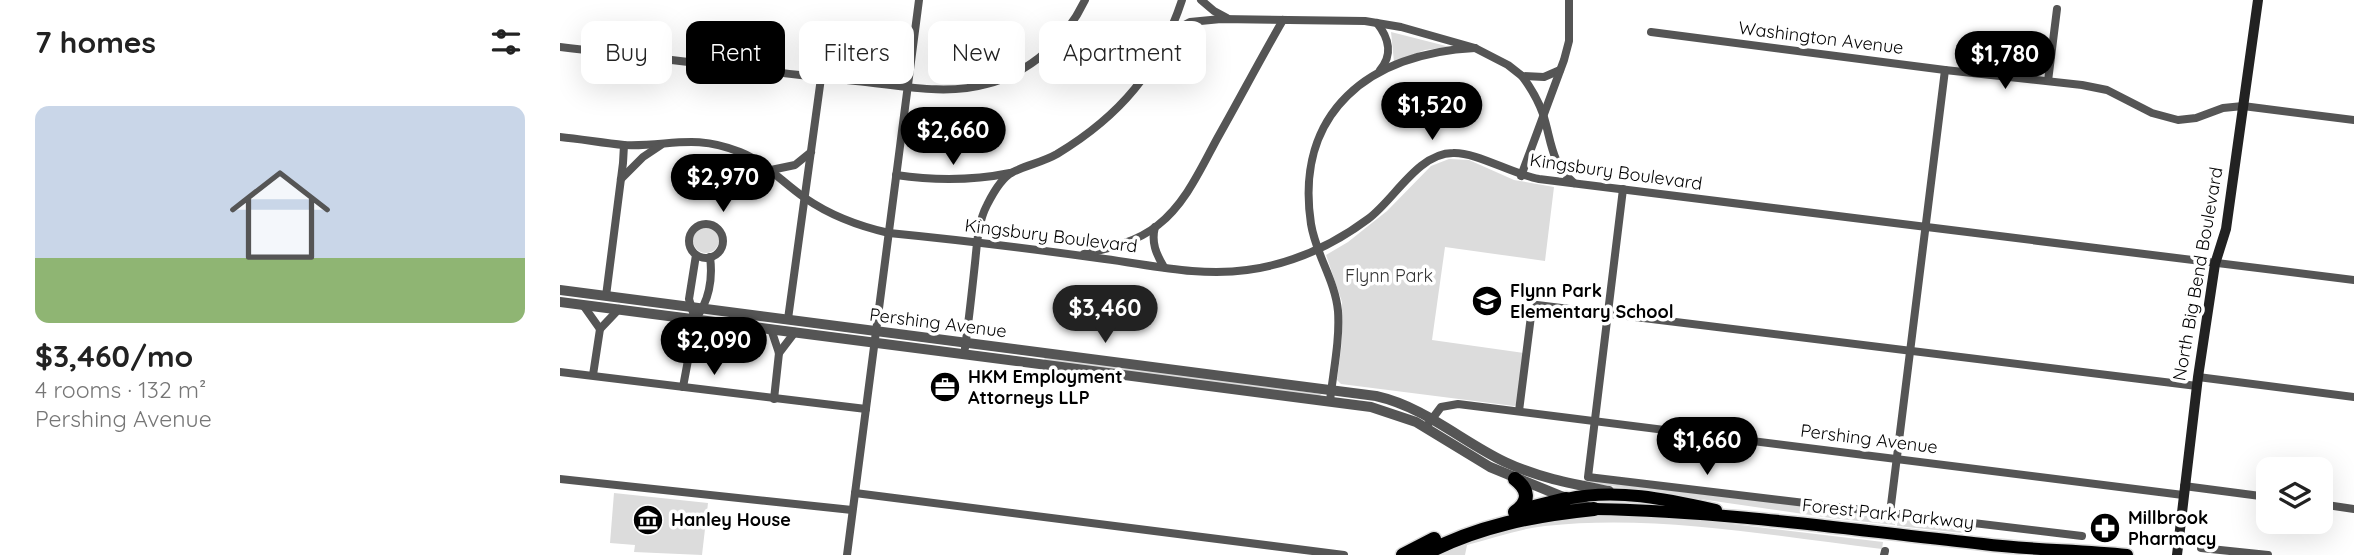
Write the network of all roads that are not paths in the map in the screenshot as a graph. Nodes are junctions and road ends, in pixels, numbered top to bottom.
1 (919, 0) edge
2 (1084, 0) edge
3 (1182, 0) edge
4 (1201, 0) edge
5 (1569, 0) edge
6 (2258, 0) edge
7 (2057, 4) edge
8 (1230, 19) junction
9 (1283, 20) junction
10 (1175, 21) edge
11 (1203, 21) edge
12 (1377, 23) junction
13 (1651, 32) dead end
14 (560, 47) edge
15 (1475, 48) junction
16 (1381, 70) junction
17 (1560, 70) junction
18 (1945, 70) junction
19 (799, 75) edge
20 (1522, 76) junction
21 (2048, 81) junction
22 (820, 84) edge
23 (886, 84) edge
24 (1139, 84) edge
25 (908, 86) junction
26 (2243, 106) junction
27 (1544, 118) junction
28 (2354, 120) edge
29 (560, 137) edge
30 (668, 142) junction
31 (624, 145) junction
32 (811, 152) junction
33 (771, 170) junction
34 (1010, 173) junction
35 (896, 175) junction
36 (1521, 176) junction
37 (621, 179) junction
38 (1574, 183) junction
39 (1623, 189) junction
40 (804, 198) junction
41 (1156, 227) junction
42 (1926, 228) junction
43 (888, 233) junction
44 (978, 242) junction
45 (1318, 249) junction
46 (696, 255) junction
47 (1077, 255) junction
48 (710, 257) junction
49 (2215, 264) junction
50 (1164, 267) junction
51 (2354, 280) edge
52 (560, 290) edge
53 (606, 296) junction
54 (560, 302) edge
55 (583, 305) junction
56 (690, 307) junction
57 (619, 309) junction
58 (704, 309) junction
59 (1607, 314) junction
60 (677, 317) junction
61 (695, 319) junction
62 (788, 319) junction
63 (707, 321) junction
64 (600, 328) junction
65 (771, 329) junction
66 (876, 330) junction
67 (795, 332) junction
68 (874, 342) junction
69 (966, 342) junction
70 (691, 344) junction
71 (1909, 351) junction
72 (779, 353) junction
73 (965, 354) junction
74 (560, 372) edge
75 (593, 375) junction
76 (2197, 381) junction
77 (683, 387) junction
78 (1331, 390) junction
79 (2354, 397) edge
80 (774, 399) junction
81 (1330, 401) junction
82 (866, 409) junction
83 (1519, 411) junction
84 (1594, 421) junction
85 (1429, 423) junction
86 (1896, 458) junction
87 (560, 479) edge
88 (1515, 479) junction
89 (2184, 491) junction
90 (855, 493) junction
91 (1624, 494) junction
92 (2256, 496) edge
93 (1566, 499) junction
94 (2333, 506) edge
95 (1594, 509) junction
96 (2354, 509) edge
97 (852, 510) junction
98 (1515, 512) junction
99 (1890, 513) junction
100 (1771, 521) junction
101 (2082, 536) dead end
102 (2001, 546) junction
103 (2201, 548) dead end
104 (1329, 554) edge
105 (847, 555) edge
106 (1345, 555) edge
107 (1403, 555) edge
108 (1423, 555) edge
109 (2044, 555) edge
110 (2127, 555) edge
111 (2177, 555) edge
112 (2268, 555) edge

1 - 25 street
2 - 25 street
3 - 10 street
4 - 8 street
5 - 17 street
6 - 26 main road, North Big Bend Boulevard
7 - 21 street
8 - 9 street
8 - 11 street
9 - 12 street
9 - 41 street
12 - 15 street
12 - 16 street
13 - 18 street, Washington Avenue
14 - 19 street
15 - 16 street
15 - 20 street
16 - 45 street
17 - 20 street
17 - 27 street
18 - 21 street, Washington Avenue
18 - 42 street
20 - 27 street
21 - 26 street, Washington Avenue
22 - 32 street
23 - 25 street
24 - 34 street
25 - 35 street
26 - 28 street, Washington Avenue
26 - 49 main road, North Big Bend Boulevard
27 - 36 street
27 - 38 street
29 - 31 street, Kingsbury Boulevard
30 - 31 street, Kingsbury Boulevard
30 - 33 street, Kingsbury Boulevard
30 - 37 street
31 - 37 street
32 - 33 street
32 - 40 street
33 - 40 street, Kingsbury Boulevard
34 - 35 street
34 - 44 street
35 - 43 street
36 - 38 street, Kingsbury Boulevard
36 - 45 street, Kingsbury Boulevard
37 - 53 street
38 - 39 street, Kingsbury Boulevard
39 - 42 street, Kingsbury Boulevard
39 - 59 street
40 - 43 street, Kingsbury Boulevard
40 - 62 street
41 - 47 street
41 - 50 street
42 - 49 street, Kingsbury Boulevard
42 - 71 street
43 - 44 street, Kingsbury Boulevard
43 - 66 street
44 - 47 street, Kingsbury Boulevard
44 - 69 street
45 - 50 street, Kingsbury Boulevard
45 - 78 street
46 - 48 street
46 - 48 street
46 - 56 street
47 - 50 street, Kingsbury Boulevard
48 - 58 street
49 - 51 street, Kingsbury Boulevard
49 - 76 main road, North Big Bend Boulevard
52 - 53 street, Pershing Avenue
53 - 56 street, Pershing Avenue
54 - 55 street, Pershing Avenue
55 - 57 street, Pershing Avenue
55 - 64 street
56 - 58 street, Pershing Avenue
56 - 61 street
57 - 60 street, Pershing Avenue
57 - 64 street
58 - 61 street
58 - 62 street, Pershing Avenue
59 - 71 street
59 - 83 street
59 - 84 street
60 - 61 street, Pershing Avenue
60 - 70 street
61 - 63 street, Pershing Avenue
62 - 66 street, Pershing Avenue
63 - 65 street, Pershing Avenue
63 - 70 street
64 - 75 street
65 - 67 street, Pershing Avenue
65 - 72 street
66 - 68 street
66 - 69 street, Pershing Avenue
67 - 68 street, Pershing Avenue
67 - 72 street
68 - 73 street, Pershing Avenue
68 - 82 street
69 - 73 street
69 - 78 street, Pershing Avenue
70 - 77 street
71 - 76 street
71 - 86 street
72 - 80 street
73 - 81 street, Pershing Avenue
74 - 75 street
75 - 77 street
76 - 79 street
76 - 89 main road, North Big Bend Boulevard
77 - 80 street
78 - 81 street
78 - 85 street, Pershing Avenue
80 - 82 street
81 - 85 street, Pershing Avenue
82 - 90 street
83 - 84 street, Pershing Avenue
83 - 85 street, Pershing Avenue
84 - 86 street, Pershing Avenue
84 - 99 street
85 - 88 street, Pershing Avenue
85 - 91 street, Pershing Avenue
86 - 89 street, Pershing Avenue
86 - 99 street
87 - 97 street
88 - 93 street, Pershing Avenue
88 - 98 highway
89 - 92 street, Pershing Avenue
89 - 111 main road, North Big Bend Boulevard
90 - 97 street
90 - 104 street
91 - 93 main road, Forest Park Parkway
91 - 100 main road, Forest Park Parkway
93 - 95 street, Pershing Avenue
93 - 98 highway, Forest Park Parkway
94 - 96 street
95 - 100 main road, Forest Park Parkway
95 - 108 highway, Forest Park Parkway
97 - 105 street
98 - 107 highway, Forest Park Parkway
99 - 101 street
100 - 102 main road, Forest Park Parkway
102 - 109 main road, Forest Park Parkway
102 - 110 main road, Forest Park Parkway
103 - 112 street
104 - 106 street

